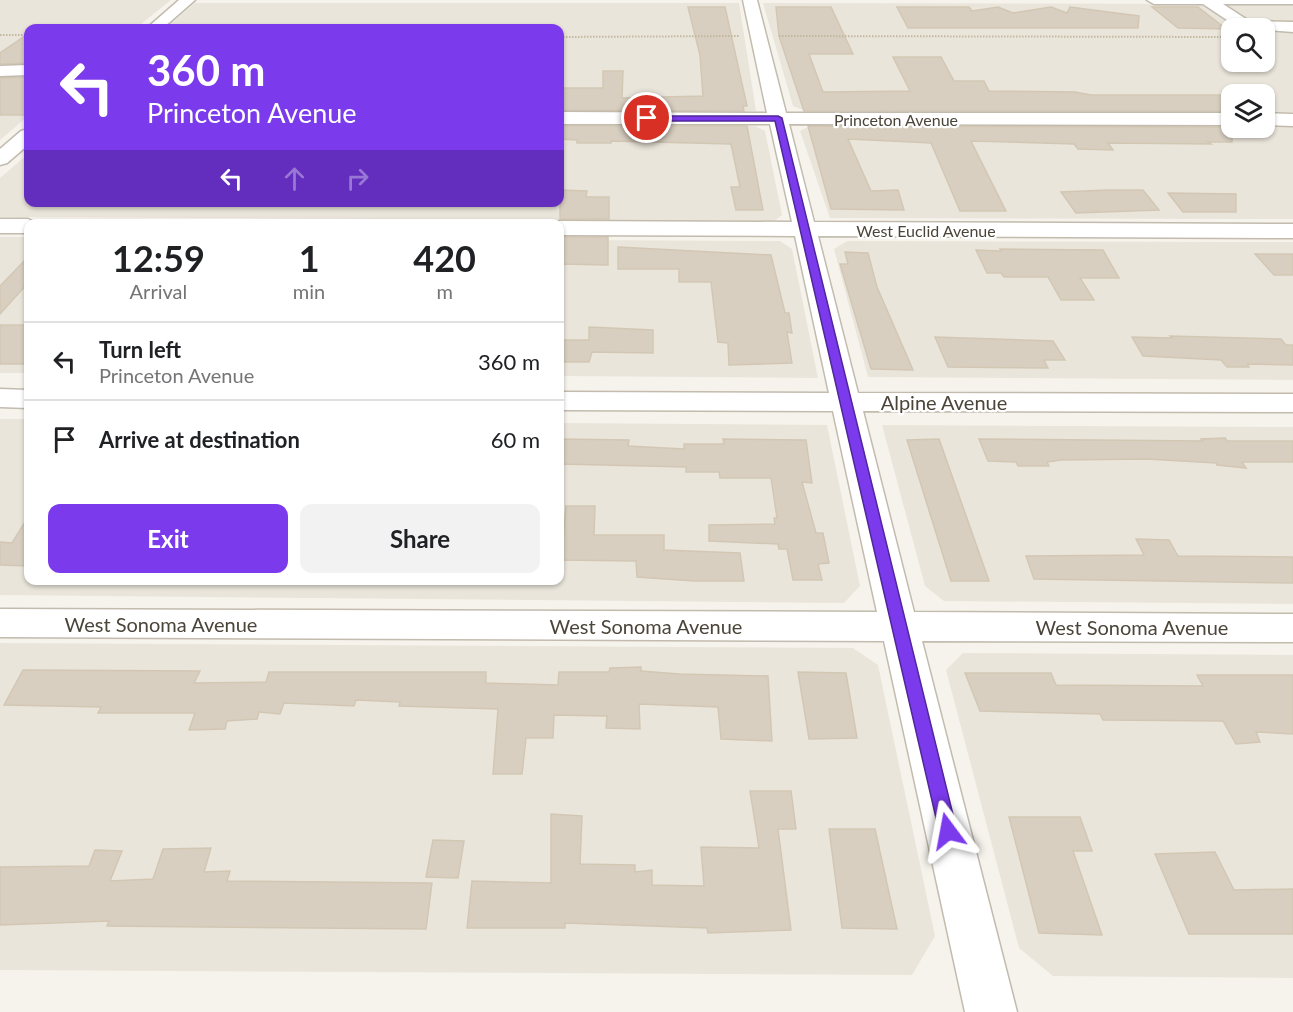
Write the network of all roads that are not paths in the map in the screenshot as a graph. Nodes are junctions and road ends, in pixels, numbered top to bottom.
1 (188, 0) edge
2 (750, 0) edge
3 (1154, 0) edge
4 (1206, 0) edge
5 (1242, 0) edge
6 (1293, 0) edge
7 (159, 24) edge
8 (1293, 27) edge
9 (24, 70) edge
10 (0, 71) edge
11 (564, 118) edge
12 (778, 118) junction
13 (1221, 119) edge
14 (1275, 119) edge
15 (1293, 120) edge
16 (24, 138) edge
17 (0, 159) edge
18 (0, 226) edge
19 (24, 226) edge
20 (564, 228) edge
21 (804, 230) junction
22 (1293, 231) edge
23 (0, 398) edge
24 (24, 399) edge
25 (564, 400) edge
26 (845, 402) junction
27 (1293, 403) edge
28 (0, 623) edge
29 (900, 627) junction
30 (1293, 628) edge
31 (991, 1012) edge

1 - 7 street
2 - 12 street
3 - 4 street
4 - 5 street
4 - 8 street
5 - 6 street
9 - 10 street
11 - 12 street, Princeton Avenue
12 - 13 street, Princeton Avenue
12 - 21 street
14 - 15 street
16 - 17 street
18 - 19 street
20 - 21 street, West Euclid Avenue
21 - 22 street, West Euclid Avenue
21 - 26 street
23 - 24 street
25 - 26 street, Alpine Avenue
26 - 27 street, Alpine Avenue
26 - 29 street
28 - 29 street, West Sonoma Avenue
29 - 30 street, West Sonoma Avenue
29 - 31 street

